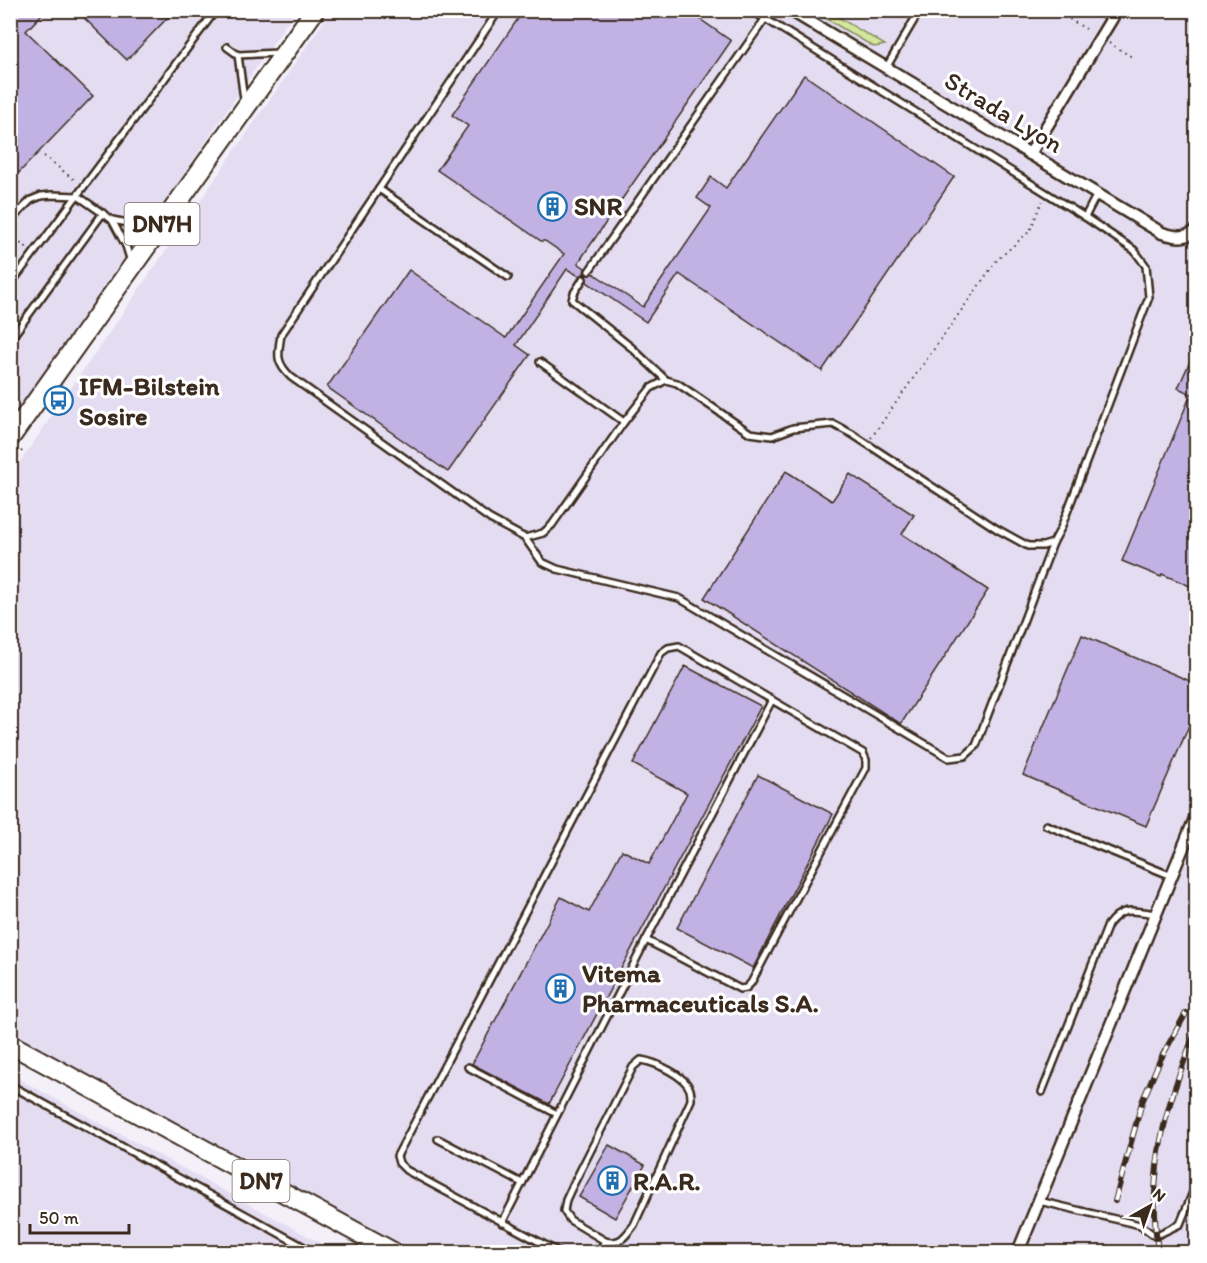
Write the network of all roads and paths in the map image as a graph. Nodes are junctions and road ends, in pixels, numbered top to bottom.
1 (216, 10) edge
2 (499, 10) edge
3 (751, 10) edge
4 (790, 10) edge
5 (920, 10) edge
6 (1054, 10) edge
7 (1117, 10) edge
8 (308, 13) edge
9 (765, 19) junction
10 (1086, 29) dead end
11 (1107, 42) dead end
12 (227, 47) dead end
13 (285, 52) junction
14 (238, 56) junction
15 (1132, 57) dead end
16 (886, 68) junction
17 (246, 108) junction
18 (1030, 154) junction
19 (44, 156) dead end
20 (84, 188) junction
21 (379, 189) junction
22 (1046, 193) junction
23 (1097, 194) junction
24 (78, 196) junction
25 (103, 213) junction
26 (1085, 217) junction
27 (166, 218) junction
28 (112, 220) junction
29 (10, 221) edge
30 (1197, 231) edge
31 (10, 237) edge
32 (35, 252) junction
33 (132, 267) junction
34 (589, 271) dead end
35 (508, 277) dead end
36 (583, 279) dead end
37 (10, 285) edge
38 (10, 340) edge
39 (540, 362) dead end
40 (666, 380) junction
41 (624, 422) junction
42 (17, 443) edge
43 (867, 443) junction
44 (10, 466) edge
45 (525, 538) junction
46 (1053, 543) junction
47 (772, 700) junction
48 (1197, 816) edge
49 (1047, 825) dead end
50 (1172, 876) junction
51 (1156, 914) junction
52 (646, 940) junction
53 (10, 1036) edge
54 (10, 1044) edge
55 (49, 1064) junction
56 (468, 1067) dead end
57 (10, 1085) edge
58 (1042, 1092) dead end
59 (557, 1114) junction
60 (438, 1139) dead end
61 (522, 1183) junction
62 (1197, 1185) edge
63 (1039, 1201) junction
64 (502, 1222) junction
65 (605, 1241) junction
66 (313, 1252) edge
67 (393, 1252) edge
68 (558, 1252) edge
69 (599, 1252) edge
70 (1018, 1252) edge

1 - 20 lane
2 - 21 lane
3 - 9 lane
4 - 16 street, Strada Lyon
5 - 16 lane
6 - 10 path
7 - 18 street
8 - 13 main road, DN7H
9 - 22 lane
9 - 34 lane
11 - 15 path
12 - 14 lane
13 - 14 lane
13 - 17 main road, DN7H
14 - 17 lane
16 - 18 street, Strada Lyon
17 - 27 main road, DN7H
18 - 23 street, Strada Lyon
19 - 20 path
20 - 24 lane
21 - 35 lane
21 - 45 lane
22 - 26 lane
22 - 43 path
23 - 26 lane
23 - 30 street, Strada Lyon
24 - 25 lane
24 - 29 lane
24 - 32 lane
25 - 28 lane
25 - 38 lane
26 - 46 lane
27 - 28 lane
27 - 33 main road, DN7H
28 - 33 lane
31 - 32 path
32 - 37 lane
33 - 42 main road, DN7H
36 - 40 lane
39 - 41 lane
40 - 41 lane
40 - 43 lane
41 - 45 lane
42 - 44 path
43 - 46 lane
45 - 46 lane
47 - 52 lane
47 - 52 lane
47 - 64 lane
48 - 50 street
49 - 50 lane
50 - 51 street
51 - 58 lane
51 - 63 street
52 - 59 lane
53 - 55 main road, DN7
54 - 55 main road, DN7
55 - 67 main road, DN7
56 - 59 lane
57 - 66 lane
59 - 61 lane
60 - 61 lane
61 - 64 lane
62 - 63 lane
63 - 70 street
64 - 68 lane
65 - 65 lane
65 - 69 lane

